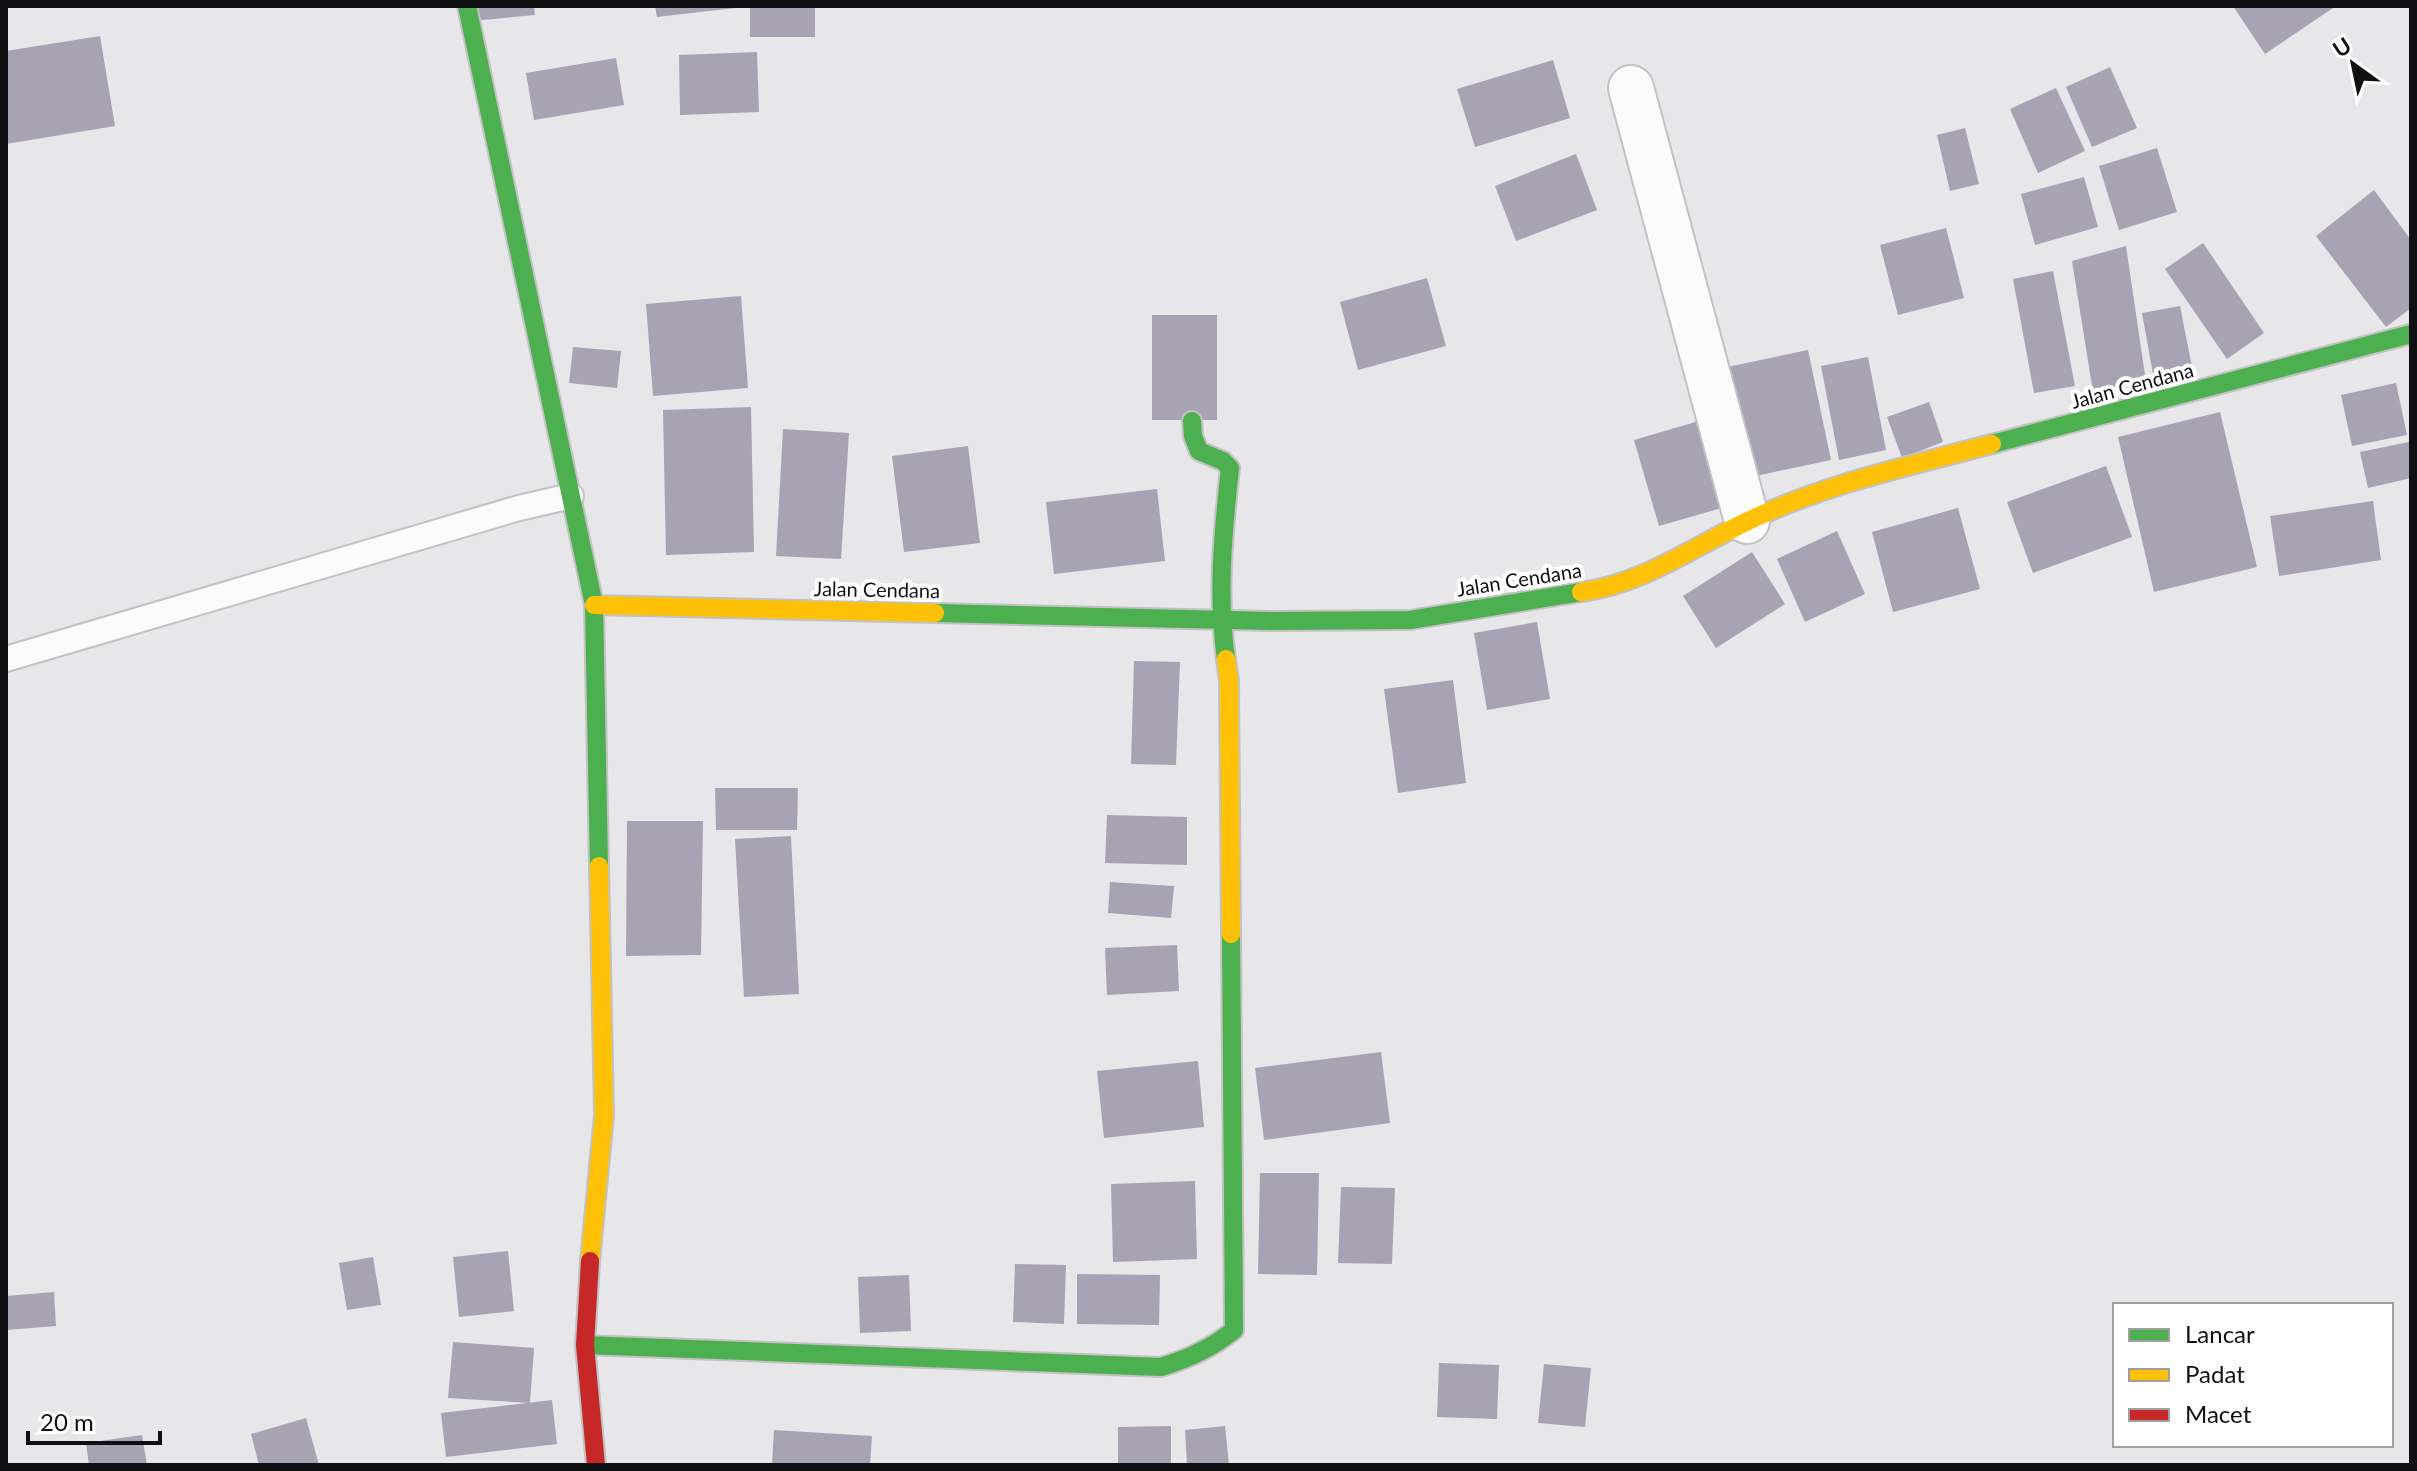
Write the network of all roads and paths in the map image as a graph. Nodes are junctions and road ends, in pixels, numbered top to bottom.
1 (467, 6) edge
2 (1631, 88) dead end
3 (2411, 334) edge
4 (1192, 421) dead end
5 (571, 496) junction
6 (1747, 521) junction
7 (594, 605) junction
8 (1220, 619) junction
9 (6, 659) edge
10 (585, 1345) junction
11 (596, 1465) edge

1 - 5 street
2 - 6 street
3 - 6 street, Jalan Cendana
4 - 8 street
5 - 7 street
5 - 9 lane
6 - 8 street, Jalan Cendana
7 - 8 street, Jalan Cendana
7 - 10 street
8 - 10 street
10 - 11 street

